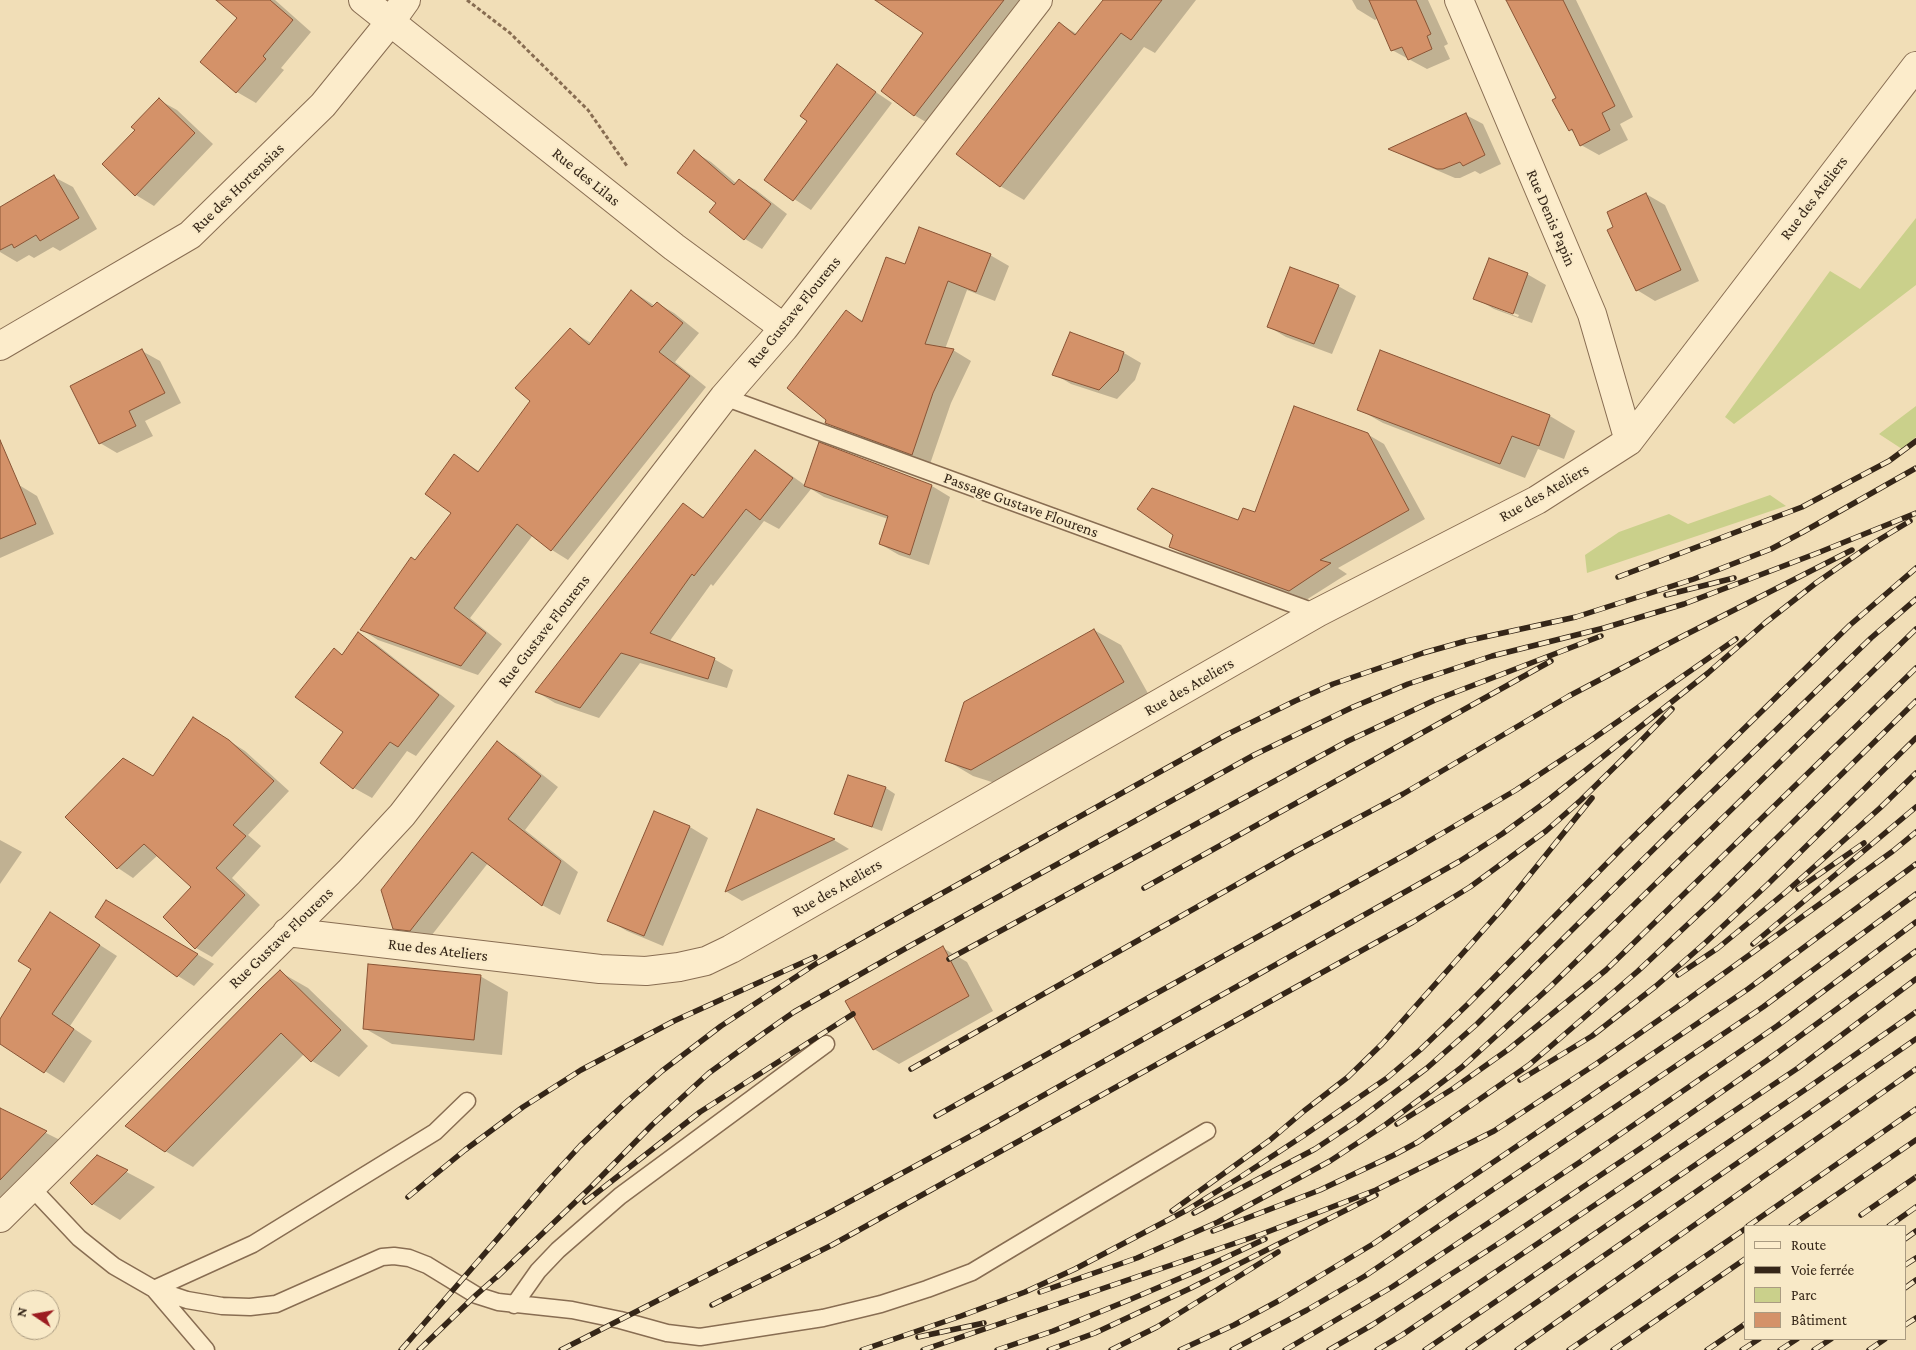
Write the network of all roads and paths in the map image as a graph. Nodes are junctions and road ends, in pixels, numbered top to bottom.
1 (362, 0) edge
2 (467, 0) edge
3 (1038, 0) edge
4 (1458, 0) edge
5 (399, 11) edge
6 (1916, 66) edge
7 (629, 169) dead end
8 (784, 328) junction
9 (0, 346) edge
10 (724, 397) junction
11 (1629, 441) junction
12 (1317, 613) junction
13 (287, 932) junction
14 (826, 1044) dead end
15 (467, 1101) dead end
16 (1207, 1131) dead end
17 (30, 1186) junction
18 (0, 1218) edge
19 (154, 1289) junction
20 (514, 1305) junction
21 (206, 1350) edge

1 - 5 street, Rue des Lilas
2 - 7 path
3 - 8 street, Rue Gustave Flourens
4 - 11 street, Rue Denis Papin
5 - 8 street, Rue des Lilas
5 - 9 street, Rue des Hortensias
6 - 11 street, Rue des Ateliers
8 - 10 street, Rue Gustave Flourens
10 - 12 lane, Passage Gustave Flourens
10 - 13 street, Rue Gustave Flourens
11 - 12 street, Rue des Ateliers
12 - 13 street, Rue des Ateliers
13 - 17 street, Rue Gustave Flourens
14 - 20 lane
15 - 19 lane
16 - 20 lane
17 - 18 street, Rue Gustave Flourens
17 - 19 lane
19 - 20 lane
19 - 21 lane

